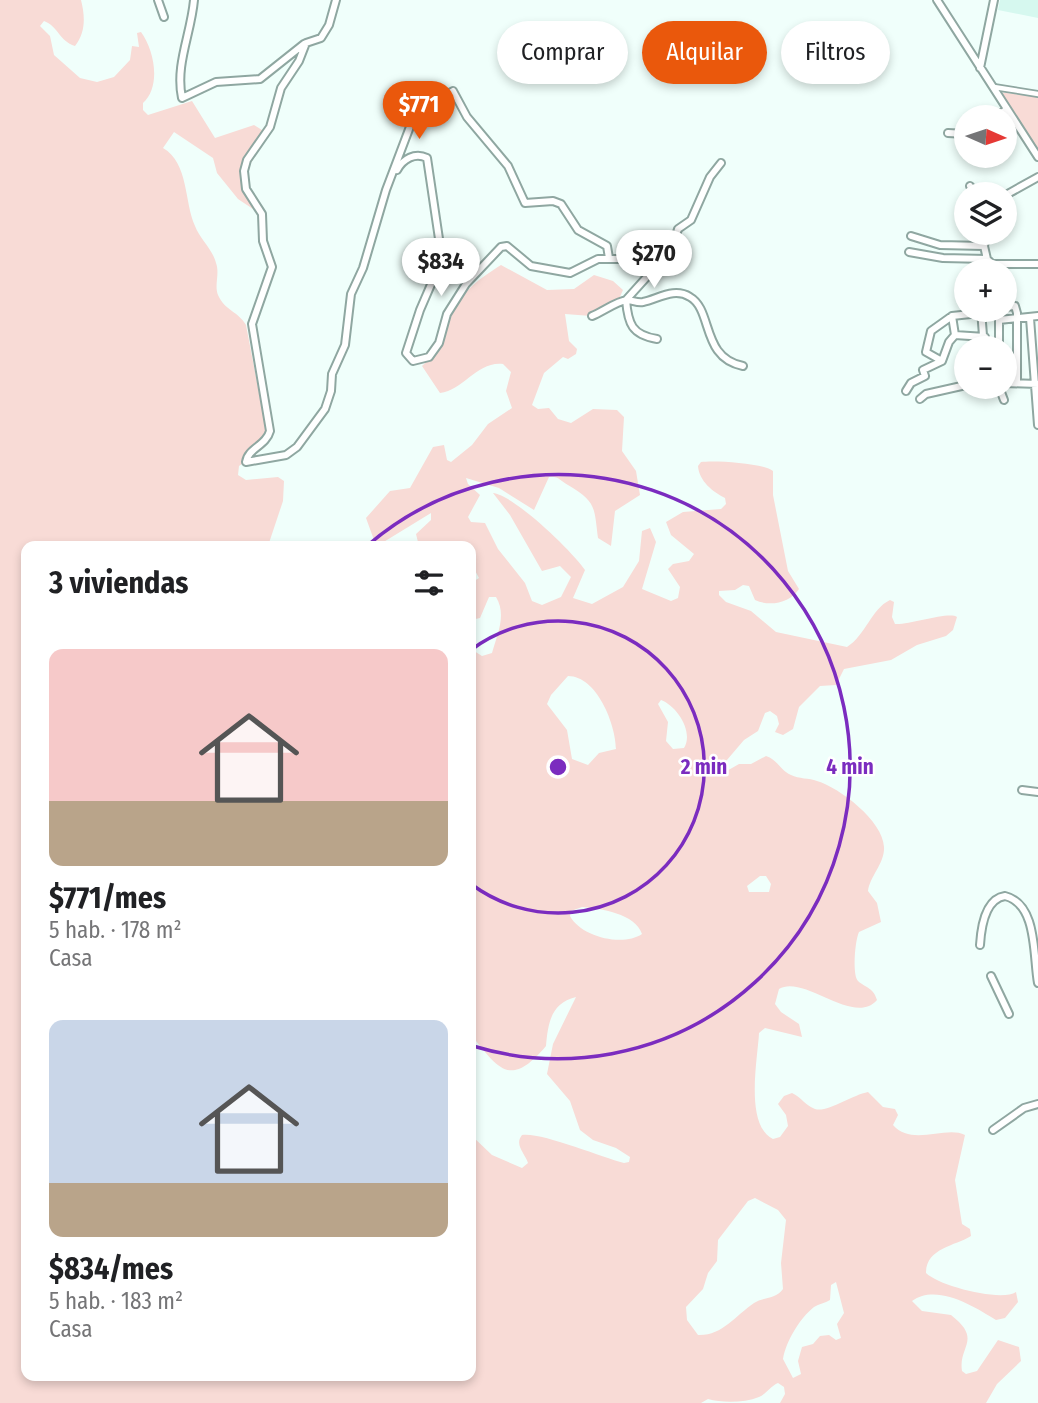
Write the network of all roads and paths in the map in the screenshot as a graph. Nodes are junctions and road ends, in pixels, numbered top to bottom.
1 (158, 0) edge
2 (194, 0) edge
3 (336, 0) edge
4 (937, 0) edge
5 (994, 0) edge
6 (164, 17) dead end
7 (306, 43) junction
8 (980, 68) junction
9 (990, 87) junction
10 (1038, 94) edge
11 (1003, 105) edge
12 (1017, 126) edge
13 (948, 133) dead end
14 (954, 133) edge
15 (1038, 157) edge
16 (721, 163) dead end
17 (1038, 177) edge
18 (1017, 188) edge
19 (386, 190) junction
20 (911, 236) dead end
21 (672, 246) junction
22 (985, 246) joint
23 (909, 252) dead end
24 (609, 258) junction
25 (987, 259) joint
26 (1017, 266) edge
27 (1037, 267) edge
28 (626, 300) junction
29 (592, 316) dead end
30 (952, 316) joint
31 (1034, 317) edge
32 (1017, 321) edge
33 (955, 335) junction
34 (970, 336) edge
35 (657, 339) dead end
36 (942, 361) junction
37 (743, 366) dead end
38 (1017, 383) edge
39 (1036, 384) edge
40 (954, 388) edge
41 (906, 391) dead end
42 (920, 399) dead end
43 (1038, 425) edge
44 (1023, 790) dead end
45 (1038, 792) edge
46 (979, 944) dead end
47 (1035, 950) edge
48 (991, 975) dead end
49 (1038, 983) edge
50 (1009, 1014) dead end
51 (1038, 1104) edge
52 (993, 1130) dead end

1 - 6 street
2 - 7 street
3 - 7 street
4 - 8 street
5 - 8 street
7 - 19 street
8 - 9 street
9 - 10 street
9 - 11 street
12 - 15 street
13 - 14 street
16 - 21 street
17 - 18 street
19 - 24 street
19 - 24 street
20 - 22 street
21 - 24 street
21 - 28 street
22 - 25 street
23 - 25 street
26 - 27 street
28 - 29 street
28 - 35 street
28 - 37 street
30 - 33 street
30 - 36 street
31 - 32 street
31 - 39 street
33 - 34 street
33 - 36 street
36 - 41 street
38 - 39 street
39 - 43 street
40 - 42 street
44 - 45 street
46 - 47 street
47 - 49 street
48 - 50 street
51 - 52 street

